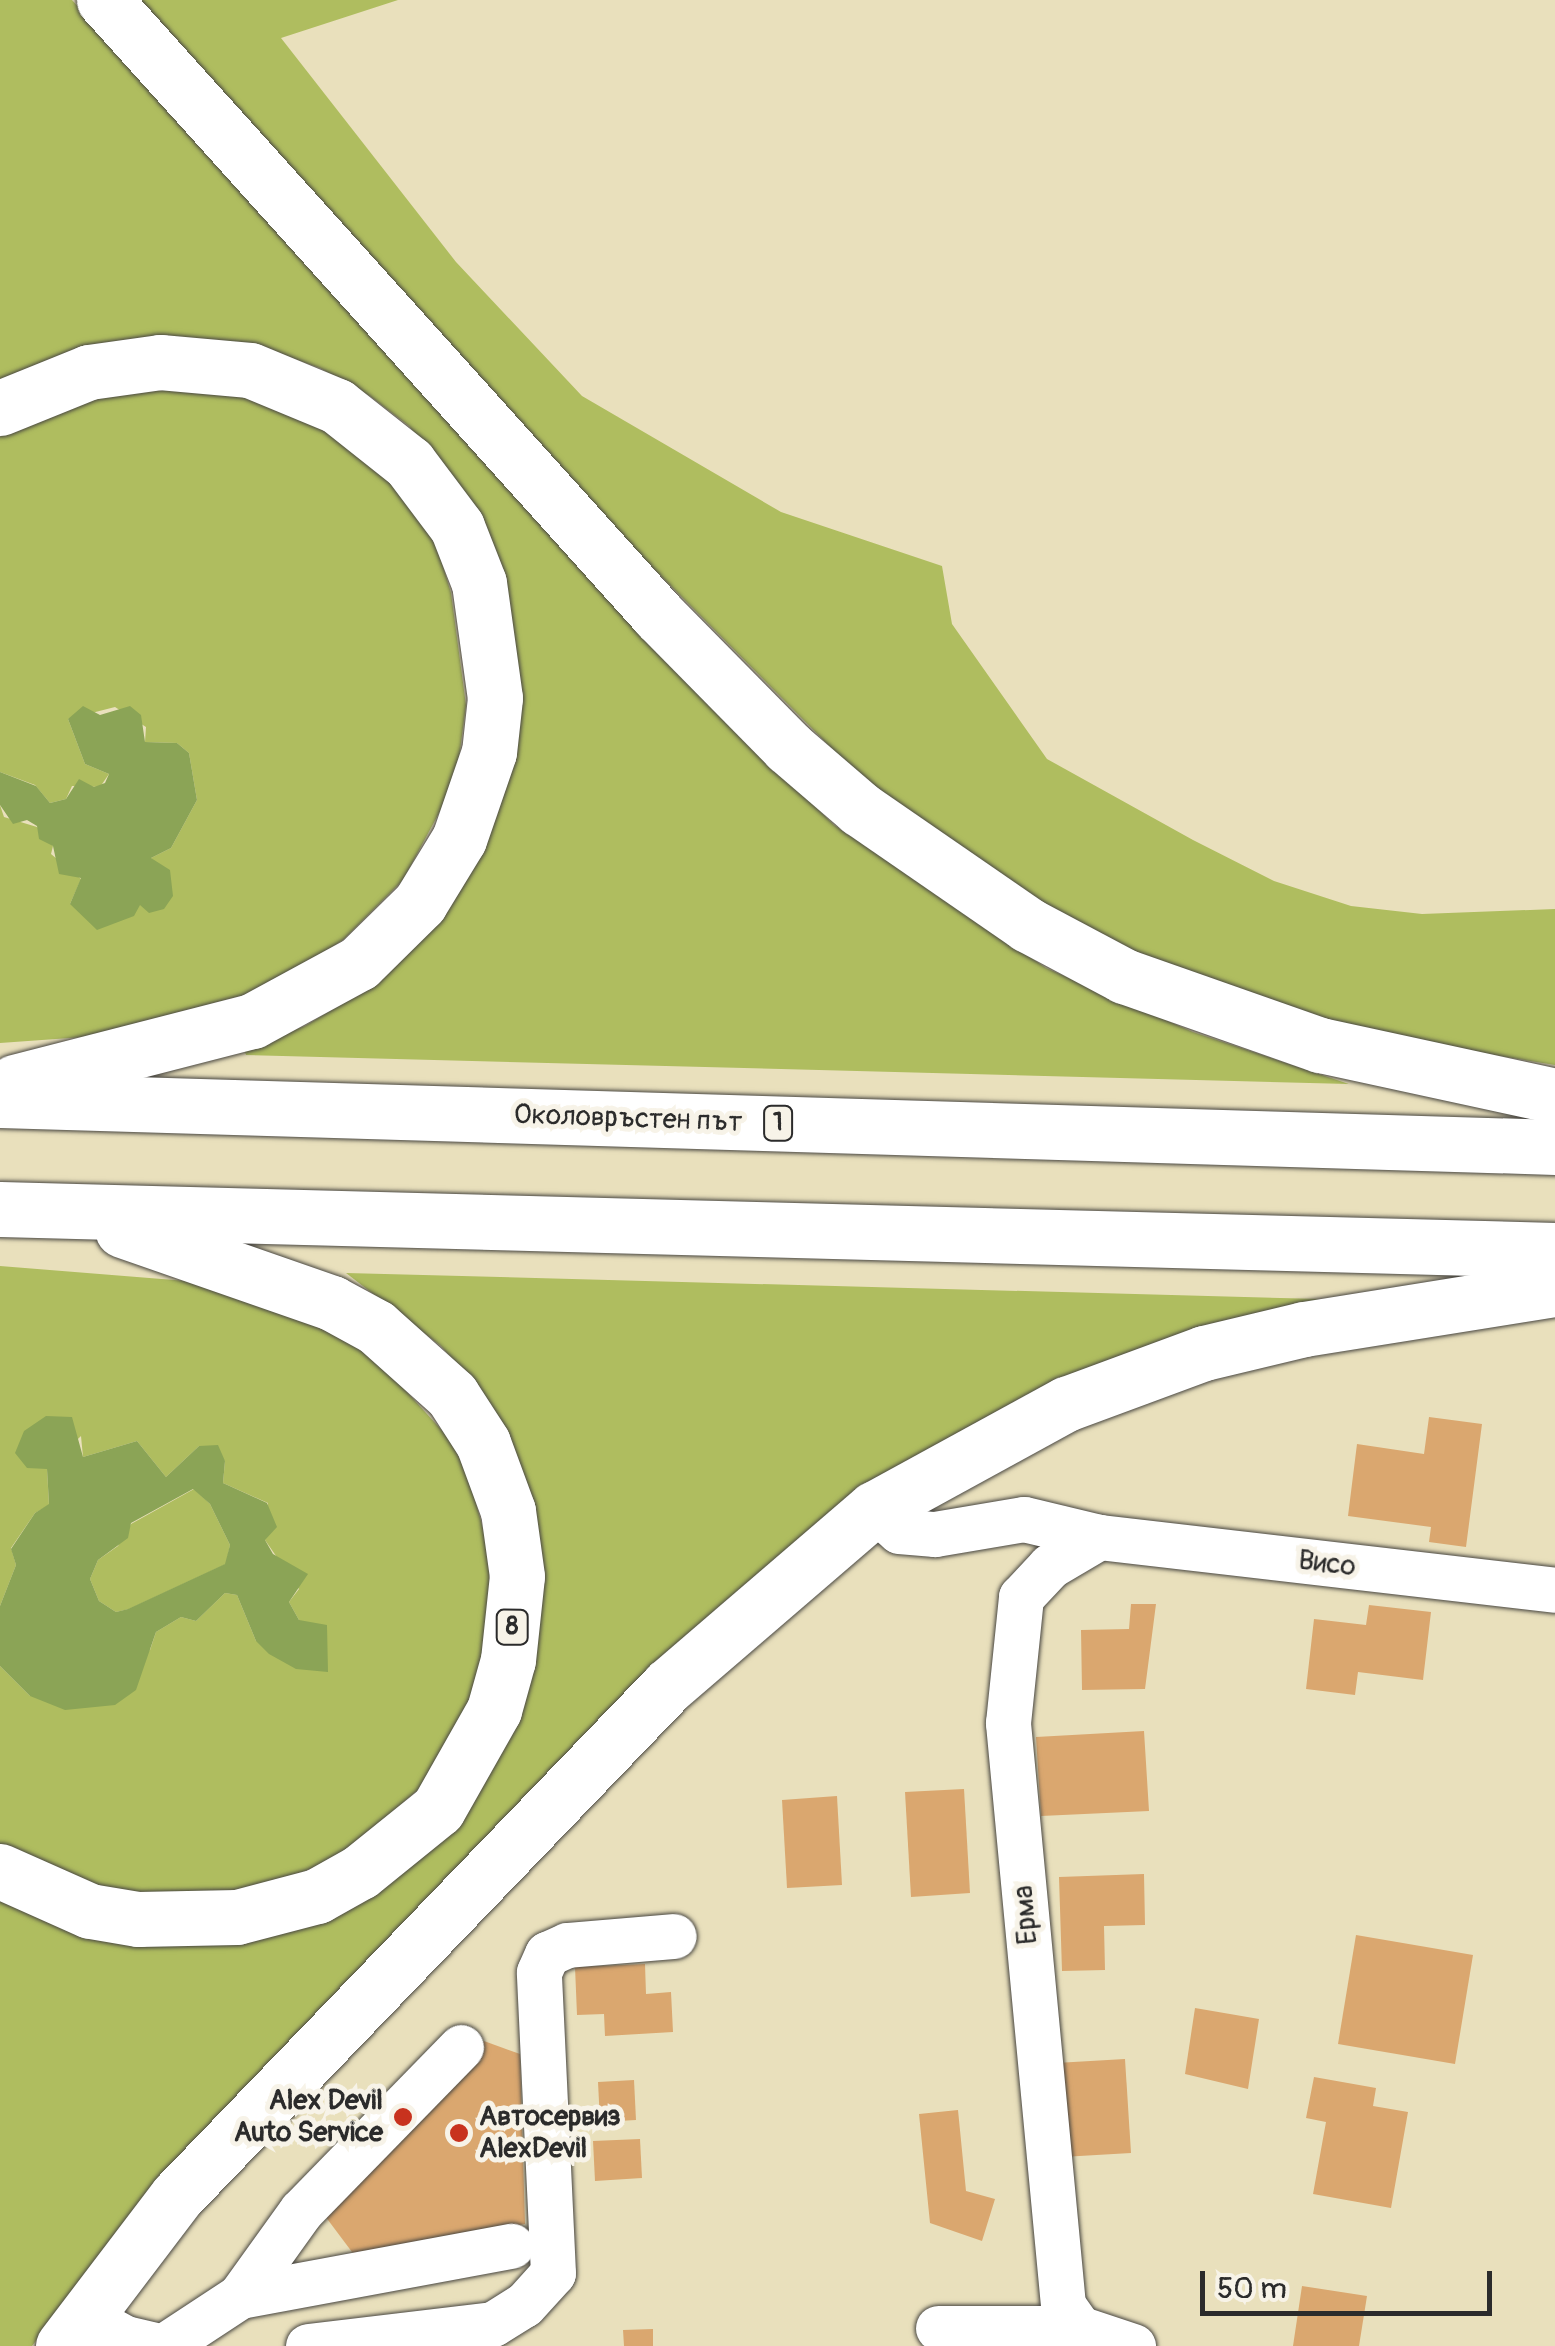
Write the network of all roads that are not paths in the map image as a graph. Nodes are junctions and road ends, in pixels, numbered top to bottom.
1 (104, 0) edge
2 (0, 408) edge
3 (0, 1086) edge
4 (1555, 1096) edge
5 (0, 1100) edge
6 (1555, 1147) edge
7 (0, 1209) edge
8 (67, 1212) junction
9 (1555, 1250) edge
10 (1555, 1289) edge
11 (874, 1509) junction
12 (1099, 1537) junction
13 (1555, 1590) edge
14 (0, 1871) edge
15 (674, 1936) dead end
16 (461, 2048) dead end
17 (512, 2246) dead end
18 (240, 2296) junction
19 (938, 2328) dead end
20 (1079, 2328) junction
21 (73, 2330) edge
22 (161, 2346) edge
23 (308, 2346) edge
24 (1133, 2346) edge

1 - 4 highway
2 - 3 highway
5 - 6 highway, Околовръстен път / 1
7 - 8 highway
8 - 9 highway
8 - 14 highway, 8
10 - 11 highway
11 - 12 street, Висо
11 - 21 highway
12 - 13 street, Висо
12 - 20 street, Ерма
15 - 23 street
16 - 18 street
17 - 18 street
18 - 22 street
19 - 20 street
20 - 24 street
21 - 22 street

